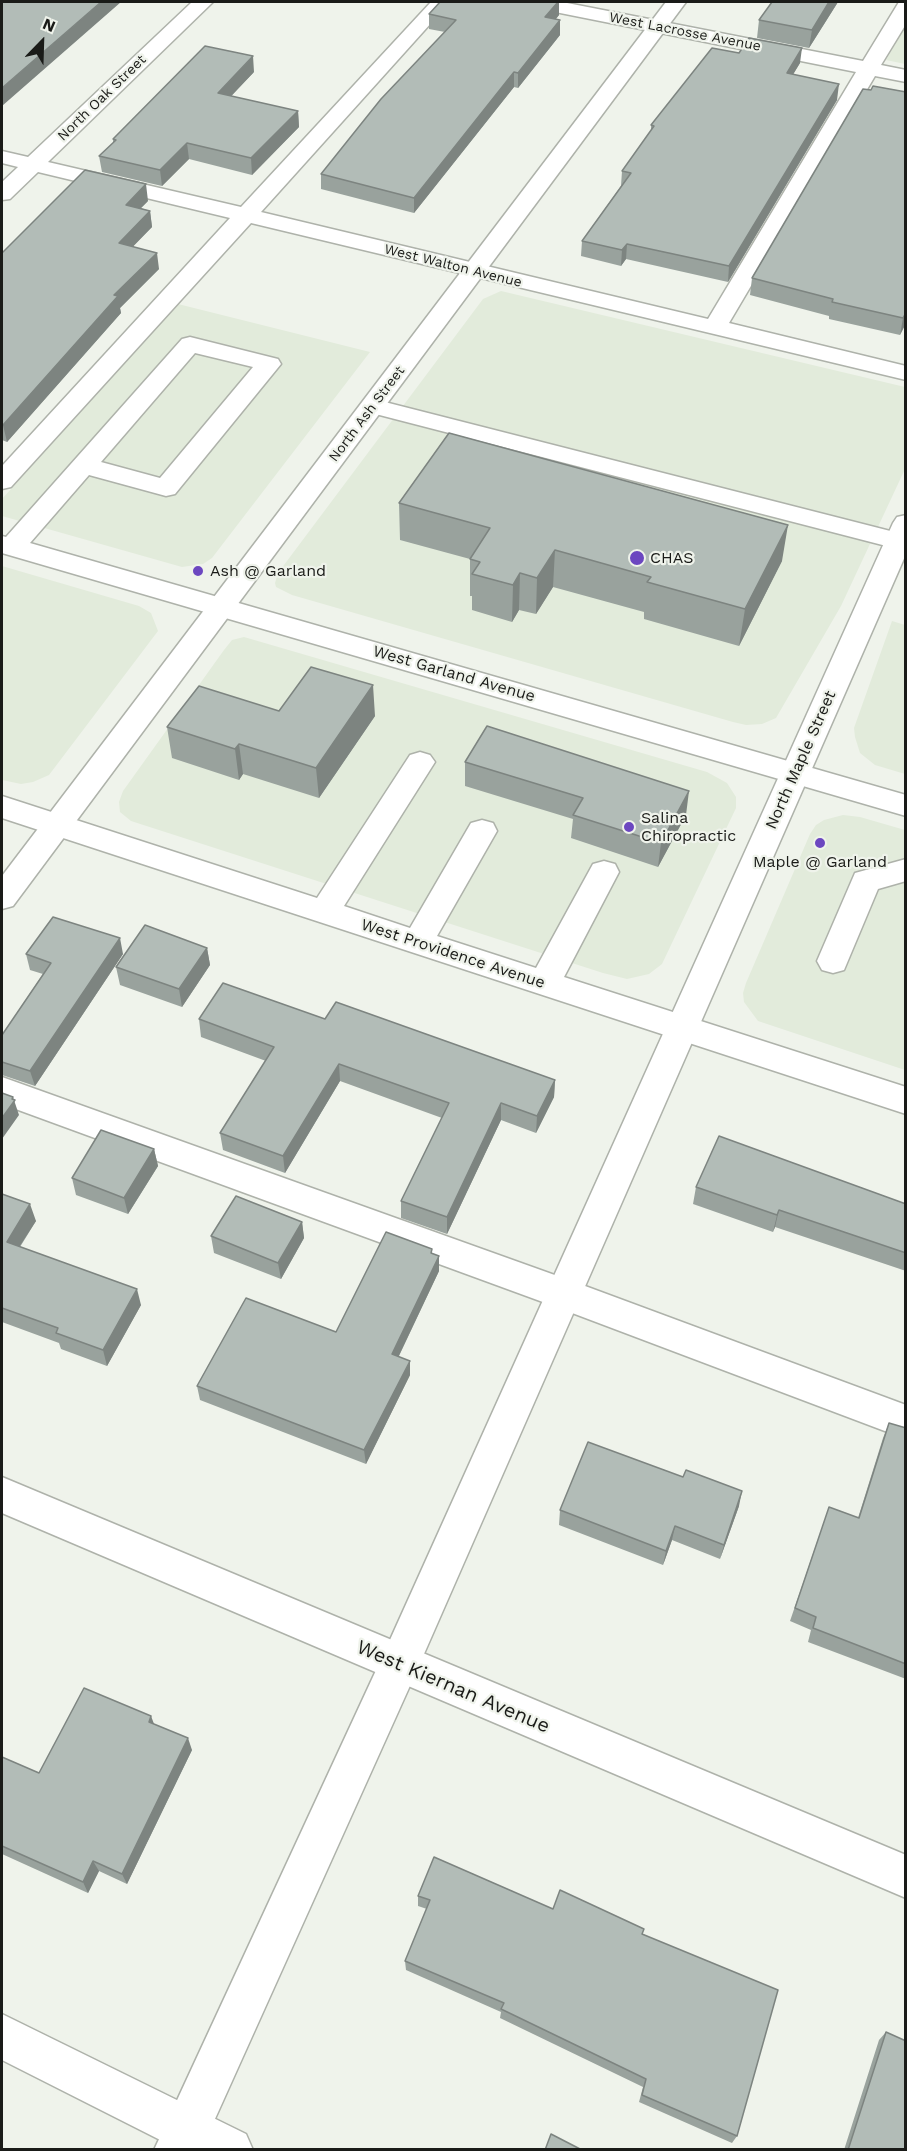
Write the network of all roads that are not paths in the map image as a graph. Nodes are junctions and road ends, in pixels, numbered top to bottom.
1 (203, 2) edge
2 (441, 2) edge
3 (535, 2) edge
4 (676, 2) edge
5 (906, 6) edge
6 (657, 26) junction
7 (868, 69) junction
8 (906, 76) edge
9 (2, 157) edge
10 (32, 165) junction
11 (2, 194) edge
12 (245, 214) junction
13 (475, 271) junction
14 (714, 328) junction
15 (906, 373) edge
16 (373, 406) junction
17 (84, 465) junction
18 (2, 481) edge
19 (902, 532) edge
20 (7, 545) edge
21 (220, 607) junction
22 (420, 762) dead end
23 (795, 774) junction
24 (906, 806) edge
25 (2, 807) edge
26 (57, 825) junction
27 (482, 831) dead end
28 (906, 870) edge
29 (604, 872) dead end
30 (2, 898) edge
31 (324, 912) junction
32 (417, 943) junction
33 (833, 961) dead end
34 (544, 984) junction
35 (682, 1029) junction
36 (2, 1090) edge
37 (906, 1101) edge
38 (564, 1294) junction
39 (906, 1422) edge
40 (2, 1495) edge
41 (399, 1665) junction
42 (906, 1877) edge
43 (2, 2036) edge
44 (182, 2139) edge
45 (230, 2150) edge

1 - 10 street, North Oak Street
2 - 12 street
3 - 6 street, West Lacrosse Avenue
4 - 6 street, North Ash Street
5 - 7 street
6 - 7 street, West Lacrosse Avenue
6 - 13 street, North Ash Street
7 - 8 street, West Lacrosse Avenue
7 - 14 street
9 - 10 street, West Walton Avenue
10 - 11 street, North Oak Street
10 - 12 street, West Walton Avenue
12 - 13 street, West Walton Avenue
12 - 18 street
13 - 14 street, West Walton Avenue
13 - 16 street, North Ash Street
14 - 15 street, West Walton Avenue
16 - 19 street
16 - 21 street, North Ash Street
17 - 17 street
17 - 20 street
19 - 23 street, North Maple Street
20 - 21 street, West Garland Avenue
21 - 23 street, West Garland Avenue
21 - 26 street, North Ash Street
22 - 31 street
23 - 24 street, West Garland Avenue
23 - 35 street, North Maple Street
25 - 26 street, West Providence Avenue
26 - 30 street, North Ash Street
26 - 31 street, West Providence Avenue
27 - 32 street
28 - 33 street
29 - 34 street
31 - 32 street, West Providence Avenue
32 - 34 street, West Providence Avenue
34 - 35 street, West Providence Avenue
35 - 37 street, West Providence Avenue
35 - 38 street, North Maple Street
36 - 38 street
38 - 39 street
38 - 41 street, North Maple Street
40 - 41 street, West Kiernan Avenue
41 - 42 street, West Kiernan Avenue
41 - 44 street, North Maple Street
43 - 44 street
44 - 45 street

